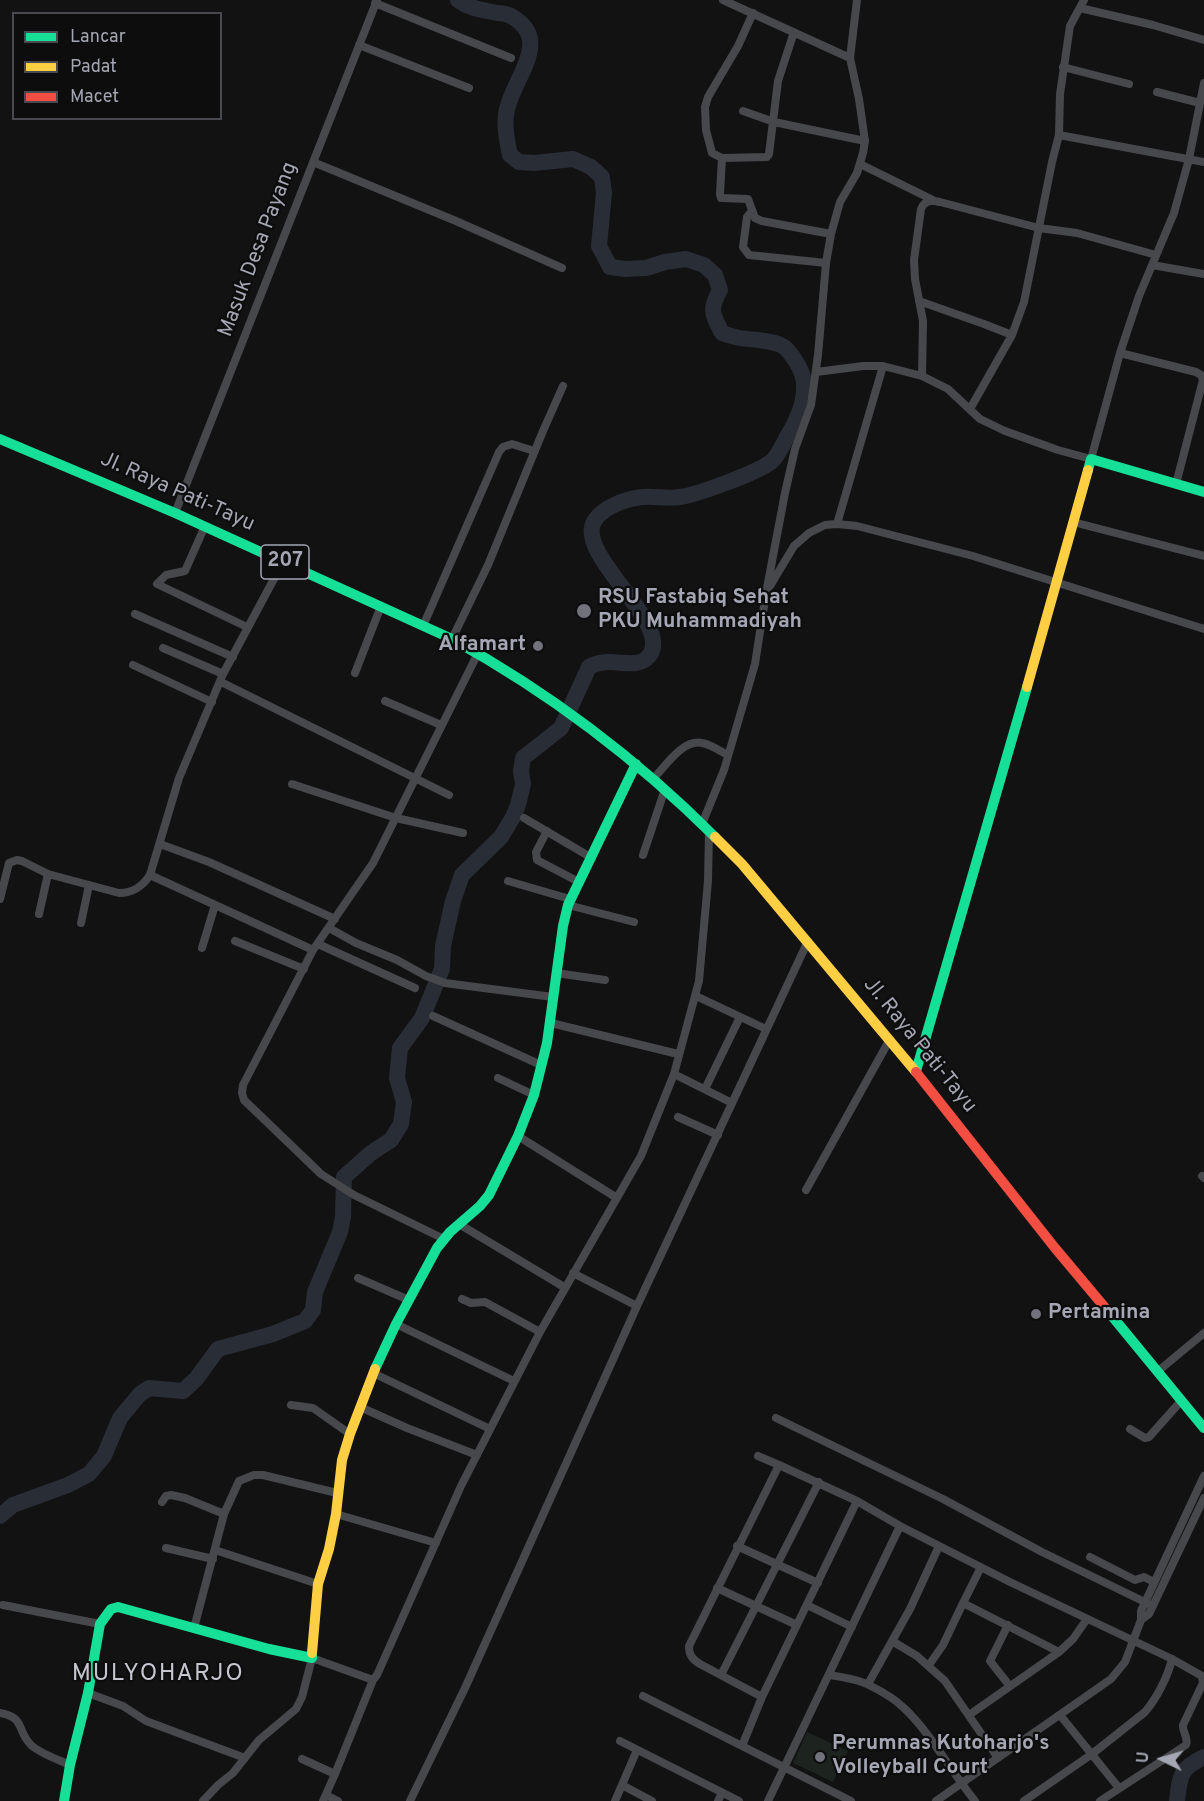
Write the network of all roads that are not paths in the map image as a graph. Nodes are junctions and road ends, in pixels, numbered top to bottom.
1 (723, 0) edge
2 (857, 0) edge
3 (376, 2) edge
4 (1082, 4) edge
5 (753, 13) junction
6 (794, 32) junction
7 (1204, 40) edge
8 (359, 45) junction
9 (511, 57) dead end
10 (850, 58) junction
11 (1063, 67) junction
12 (1204, 83) edge
13 (1129, 84) dead end
14 (468, 88) dead end
15 (1156, 92) dead end
16 (1200, 103) junction
17 (743, 111) dead end
18 (774, 122) junction
19 (1059, 135) junction
20 (865, 141) junction
21 (722, 158) junction
22 (1189, 159) junction
23 (313, 162) junction
24 (1204, 162) edge
25 (860, 164) junction
26 (933, 200) junction
27 (751, 212) junction
28 (1039, 228) junction
29 (831, 234) junction
30 (1156, 255) junction
31 (826, 262) junction
32 (1152, 265) junction
33 (562, 268) dead end
34 (1204, 274) edge
35 (919, 301) junction
36 (1012, 336) junction
37 (1120, 353) junction
38 (883, 366) junction
39 (816, 372) junction
40 (1203, 374) edge
41 (922, 376) junction
42 (563, 386) dead end
43 (970, 410) junction
44 (0, 439) edge
45 (534, 451) junction
46 (1091, 459) junction
47 (1176, 484) junction
48 (1204, 492) edge
49 (175, 513) junction
50 (1073, 522) junction
51 (837, 524) junction
52 (205, 526) junction
53 (1204, 556) edge
54 (283, 561) junction
55 (1056, 584) junction
56 (766, 592) junction
57 (381, 606) junction
58 (135, 614) dead end
59 (423, 626) junction
60 (247, 627) junction
61 (1204, 629) edge
62 (452, 639) junction
63 (163, 648) dead end
64 (478, 653) junction
65 (233, 657) junction
66 (133, 665) dead end
67 (355, 673) dead end
68 (222, 678) junction
69 (386, 701) dead end
70 (212, 702) junction
71 (441, 725) junction
72 (728, 755) junction
73 (636, 764) junction
74 (654, 779) junction
75 (414, 780) junction
76 (292, 784) dead end
77 (665, 789) junction
78 (449, 795) dead end
79 (396, 818) junction
80 (524, 818) dead end
81 (705, 827) junction
82 (547, 831) junction
83 (463, 833) dead end
84 (160, 844) junction
85 (643, 855) dead end
86 (592, 858) junction
87 (48, 874) junction
88 (150, 875) junction
89 (508, 881) dead end
90 (579, 882) junction
91 (88, 885) junction
92 (0, 900) edge
93 (569, 902) junction
94 (215, 905) junction
95 (39, 914) dead end
96 (335, 919) junction
97 (634, 922) dead end
98 (81, 923) dead end
99 (329, 927) junction
100 (236, 940) dead end
101 (808, 941) junction
102 (316, 947) junction
103 (202, 948) dead end
104 (303, 969) junction
105 (556, 973) junction
106 (605, 980) dead end
107 (415, 988) dead end
108 (696, 996) junction
109 (553, 997) junction
110 (433, 1016) dead end
111 (740, 1017) junction
112 (551, 1023) junction
113 (766, 1029) junction
114 (890, 1039) junction
115 (678, 1054) junction
116 (541, 1065) junction
117 (916, 1071) junction
118 (674, 1074) junction
119 (498, 1078) dead end
120 (705, 1089) junction
121 (534, 1095) junction
122 (732, 1103) junction
123 (678, 1116) dead end
124 (718, 1135) junction
125 (518, 1136) junction
126 (806, 1190) dead end
127 (617, 1198) junction
128 (459, 1224) junction
129 (444, 1239) junction
130 (573, 1273) junction
131 (358, 1278) dead end
132 (564, 1287) junction
133 (462, 1299) dead end
134 (409, 1300) junction
135 (637, 1306) junction
136 (396, 1324) junction
137 (540, 1332) junction
138 (1204, 1333) edge
139 (1157, 1371) junction
140 (373, 1373) junction
141 (514, 1381) junction
142 (1181, 1401) junction
143 (291, 1405) dead end
144 (360, 1407) junction
145 (776, 1418) dead end
146 (1202, 1422) edge
147 (490, 1428) junction
148 (1130, 1429) dead end
149 (350, 1434) junction
150 (477, 1455) junction
151 (758, 1456) dead end
152 (779, 1465) junction
153 (1204, 1476) edge
154 (819, 1482) junction
155 (337, 1492) junction
156 (1204, 1498) edge
157 (857, 1501) junction
158 (162, 1502) dead end
159 (224, 1514) junction
160 (336, 1514) junction
161 (900, 1526) junction
162 (436, 1543) junction
163 (737, 1546) junction
164 (939, 1546) junction
165 (166, 1548) dead end
166 (215, 1550) junction
167 (1090, 1557) dead end
168 (213, 1559) junction
169 (777, 1564) junction
170 (981, 1568) junction
171 (1163, 1573) junction
172 (1154, 1582) junction
173 (818, 1583) junction
174 (318, 1584) junction
175 (717, 1588) junction
176 (963, 1604) junction
177 (1149, 1604) junction
178 (3, 1605) dead end
179 (807, 1605) junction
180 (756, 1606) junction
181 (1087, 1619) junction
182 (100, 1624) junction
183 (798, 1625) junction
184 (1008, 1625) junction
185 (194, 1628) junction
186 (852, 1628) junction
187 (1133, 1640) junction
188 (892, 1641) junction
189 (1059, 1652) junction
190 (312, 1658) junction
191 (1172, 1659) junction
192 (929, 1665) junction
193 (721, 1675) junction
194 (829, 1675) junction
195 (373, 1680) junction
196 (868, 1684) junction
197 (1010, 1685) junction
198 (88, 1693) junction
199 (643, 1696) dead end
200 (762, 1697) junction
201 (0, 1713) edge
202 (969, 1715) junction
203 (1060, 1715) junction
204 (620, 1741) dead end
205 (742, 1746) junction
206 (637, 1750) junction
207 (1092, 1754) junction
208 (245, 1758) junction
209 (998, 1758) junction
210 (302, 1759) dead end
211 (70, 1765) junction
212 (785, 1767) junction
213 (335, 1774) junction
214 (961, 1784) junction
215 (622, 1785) junction
216 (1119, 1788) junction
217 (722, 1793) junction
218 (325, 1798) edge
219 (64, 1801) edge
220 (203, 1801) edge
221 (338, 1801) edge
222 (410, 1801) edge
223 (615, 1801) edge
224 (652, 1801) edge
225 (718, 1801) edge
226 (739, 1801) edge
227 (768, 1801) edge
228 (851, 1801) edge
229 (936, 1801) edge
230 (975, 1801) edge
231 (1024, 1801) edge
232 (1100, 1801) edge

1 - 5 street
2 - 10 street
3 - 8 street, Masuk Desa Payang
3 - 9 street
4 - 7 street
4 - 11 street
5 - 6 street
5 - 21 street
6 - 10 street
6 - 18 street
8 - 14 street
8 - 23 street, Masuk Desa Payang
10 - 20 street
11 - 13 street
11 - 19 street
12 - 16 street
15 - 16 street
16 - 22 street
17 - 18 street
18 - 20 street
18 - 21 street
19 - 22 street
19 - 28 street
20 - 25 street
21 - 27 street
22 - 24 street
22 - 30 street
23 - 33 street
23 - 49 street, Masuk Desa Payang
25 - 26 street
25 - 29 street
26 - 28 street
26 - 35 street
27 - 29 street
27 - 31 street
28 - 30 street
28 - 36 street
29 - 31 street
30 - 32 street
31 - 39 street
32 - 34 street
32 - 37 street
35 - 36 street
35 - 41 street
36 - 43 street
37 - 40 street
37 - 46 street
38 - 39 street
38 - 41 street
38 - 51 street
39 - 56 street
40 - 47 street
41 - 43 street
42 - 45 street
43 - 46 street
44 - 49 street, Jl. Raya Pati-Tayu / 207
45 - 59 street
45 - 62 street
46 - 47 street
46 - 50 street
47 - 48 street
49 - 52 street, Jl. Raya Pati-Tayu / 207
50 - 53 street
50 - 55 street
51 - 55 street
51 - 56 street
52 - 54 street, Jl. Raya Pati-Tayu / 207
52 - 60 street
54 - 57 street, Jl. Raya Pati-Tayu / 207
54 - 60 street
55 - 61 street
55 - 117 street
56 - 72 street
57 - 59 street, Jl. Raya Pati-Tayu / 207
57 - 67 street
58 - 65 street
59 - 62 street, Jl. Raya Pati-Tayu / 207
60 - 65 street
62 - 64 street, Jl. Raya Pati-Tayu / 207
63 - 68 street
64 - 71 street
64 - 73 street, Jl. Raya Pati-Tayu / 207
65 - 68 street
66 - 70 street
68 - 70 street
68 - 75 street
69 - 71 street
70 - 84 street
71 - 75 street
72 - 74 street
72 - 81 street
73 - 74 street, Jl. Raya Pati-Tayu
73 - 86 street
74 - 77 street, Jl. Raya Pati-Tayu
75 - 78 street
75 - 79 street
76 - 79 street
77 - 81 street, Jl. Raya Pati-Tayu
77 - 85 street
79 - 83 street
79 - 96 street
80 - 82 street
81 - 101 street, Jl. Raya Pati-Tayu
81 - 108 street
82 - 86 street
82 - 90 street
84 - 88 street
84 - 96 street
86 - 90 street
87 - 91 street
87 - 92 street
87 - 95 street
88 - 91 street
88 - 94 street
89 - 93 street
90 - 93 street
91 - 98 street
93 - 97 street
93 - 105 street
94 - 102 street
94 - 103 street
96 - 99 street
99 - 102 street
99 - 109 street
100 - 104 street
101 - 113 street
101 - 114 street, Jl. Raya Pati-Tayu
102 - 104 street
102 - 107 street
104 - 129 street
105 - 106 street
105 - 109 street
108 - 111 street
108 - 115 street
109 - 112 street
110 - 116 street
111 - 113 street
111 - 120 street
112 - 115 street
112 - 116 street
113 - 122 street
114 - 117 street, Jl. Raya Pati-Tayu
114 - 126 street
115 - 118 street
116 - 121 street
117 - 139 street, Jl. Raya Pati-Tayu
118 - 120 street
118 - 127 street
119 - 121 street
120 - 122 street
121 - 125 street
122 - 124 street
123 - 124 street
124 - 135 street
125 - 127 street
125 - 128 street
127 - 130 street
128 - 129 street
128 - 132 street
129 - 134 street
130 - 132 street
130 - 135 street
131 - 134 street
132 - 137 street
133 - 137 street
134 - 136 street
135 - 222 street
136 - 140 street
136 - 141 street
137 - 141 street
138 - 139 street
139 - 142 street, Jl. Raya Pati-Tayu
140 - 144 street
140 - 147 street
141 - 147 street
142 - 146 street, Jl. Raya Pati-Tayu
142 - 148 street
143 - 149 street
144 - 149 street
144 - 150 street
145 - 177 street
147 - 150 street
149 - 155 street
150 - 162 street
151 - 152 street
152 - 154 street
152 - 163 street
153 - 171 street
154 - 157 street
154 - 169 street
155 - 159 street
155 - 160 street
156 - 171 street
157 - 161 street
157 - 173 street
158 - 159 street
159 - 166 street
160 - 162 street
160 - 174 street
161 - 164 street
161 - 186 street
162 - 195 street
163 - 169 street
163 - 175 street
164 - 170 street
164 - 188 street
165 - 168 street
166 - 168 street
166 - 174 street
167 - 172 street
168 - 185 street
169 - 173 street
169 - 180 street
170 - 176 street
170 - 181 street
171 - 172 street
171 - 177 street
172 - 177 street
173 - 179 street
174 - 190 street
175 - 180 street
175 - 193 street
176 - 184 street
176 - 192 street
177 - 187 street
178 - 182 street
179 - 183 street
179 - 186 street
180 - 183 street
180 - 193 street
181 - 187 street
181 - 189 street
182 - 185 street
182 - 198 street
183 - 200 street
184 - 189 street
184 - 197 street
185 - 190 street
186 - 194 street
187 - 191 street
187 - 203 street
188 - 192 street
188 - 196 street
189 - 197 street
190 - 195 street
190 - 208 street
191 - 207 street
191 - 216 street
192 - 202 street
193 - 200 street
194 - 196 street
194 - 212 street
195 - 213 street
196 - 214 street
197 - 202 street
198 - 208 street
198 - 211 street
199 - 205 street
200 - 205 street
201 - 211 street
202 - 209 street
203 - 207 street
203 - 209 street
204 - 206 street
205 - 212 street
206 - 215 street
206 - 217 street
207 - 216 street
207 - 231 street
208 - 220 street
209 - 214 street
210 - 213 street
211 - 219 street
212 - 227 street
212 - 228 street
213 - 218 street
214 - 229 street
214 - 230 street
215 - 223 street
215 - 224 street
216 - 232 street
217 - 225 street
217 - 226 street
218 - 221 street

